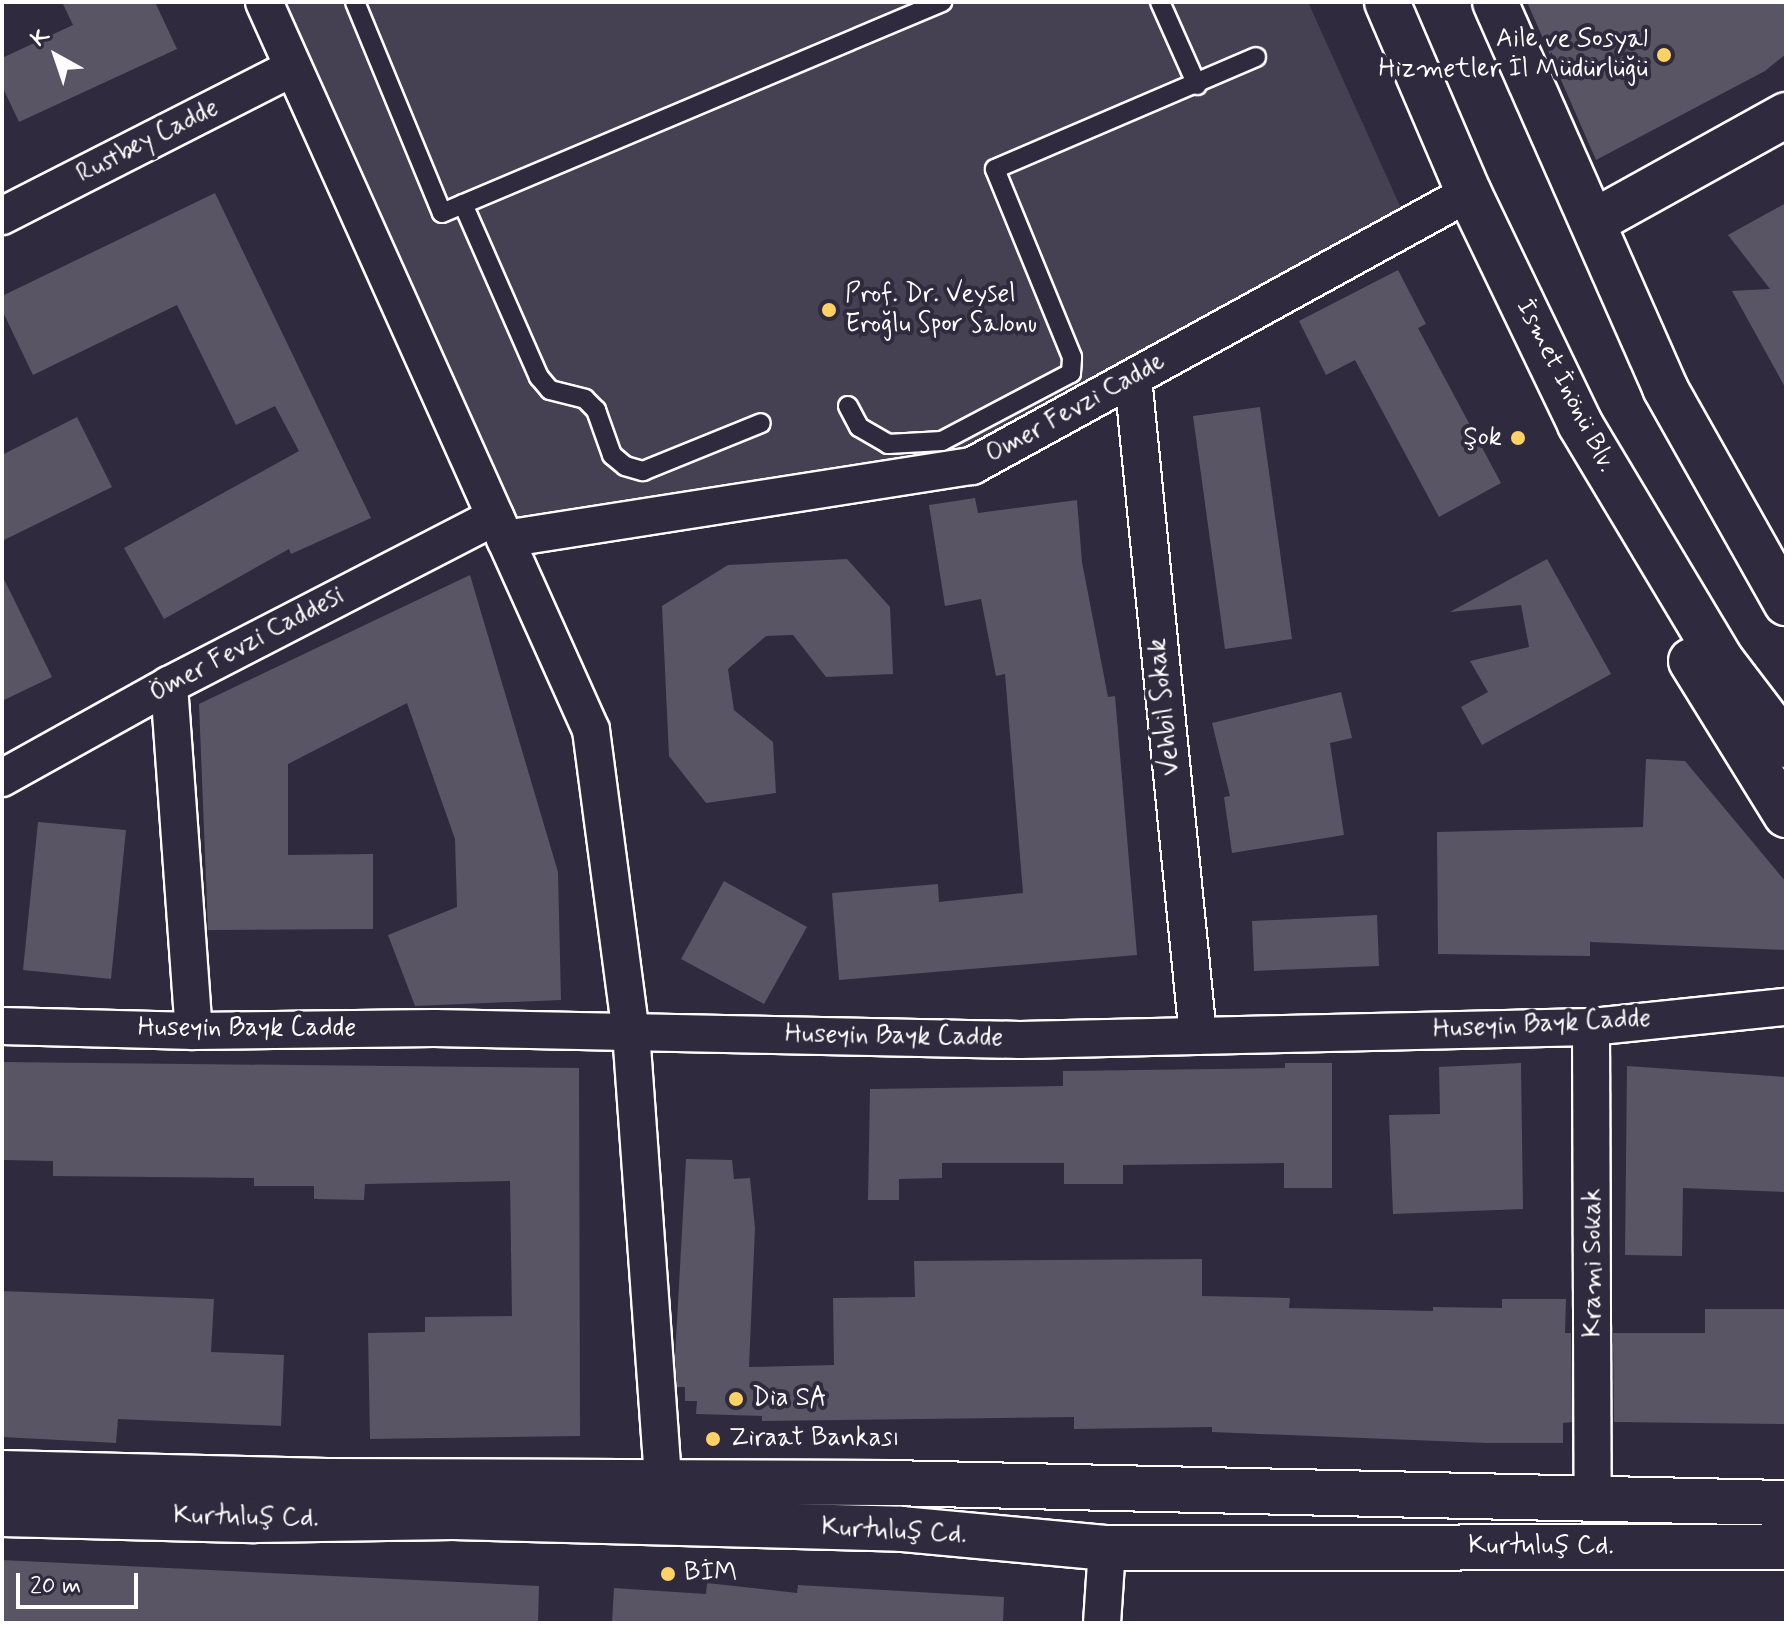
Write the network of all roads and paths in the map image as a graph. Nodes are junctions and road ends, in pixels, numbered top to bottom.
1 (264, 2) edge
2 (355, 2) edge
3 (942, 2) edge
4 (1160, 2) edge
5 (1387, 2) edge
6 (1495, 2) edge
7 (1256, 57) dead end
8 (293, 68) junction
9 (1197, 85) junction
10 (1786, 115) edge
11 (1469, 193) junction
12 (463, 204) junction
13 (2, 216) edge
14 (1593, 222) junction
15 (1133, 378) junction
16 (848, 406) dead end
17 (761, 423) dead end
18 (1580, 424) junction
19 (500, 528) junction
20 (1786, 603) edge
21 (169, 685) junction
22 (1786, 745) edge
23 (2, 778) edge
24 (1786, 815) edge
25 (1786, 1007) edge
26 (2, 1026) edge
27 (1591, 1027) junction
28 (194, 1031) junction
29 (631, 1032) junction
30 (1198, 1036) junction
31 (2, 1473) edge
32 (663, 1483) junction
33 (1593, 1499) junction
34 (1786, 1503) edge
35 (2, 1514) edge
36 (1786, 1547) edge
37 (1107, 1548) junction
38 (1102, 1623) edge

1 - 8 street
2 - 12 lane
3 - 12 lane
4 - 9 lane
5 - 11 main road, İsmet İnönü Blv.
6 - 14 main road
7 - 9 lane
8 - 13 street, Rustbey Cadde
8 - 19 street
9 - 16 lane
10 - 14 main road
11 - 15 street, Omer Fevzi Cadde
11 - 18 main road, İsmet İnönü Blv.
12 - 17 lane
14 - 20 main road
15 - 19 street, Omer Fevzi Cadde
15 - 30 street, Vehbil Sokak
18 - 22 main road, İsmet İnönü Blv.
18 - 24 main road
19 - 21 street, Ömer Fevzi Caddesi
19 - 29 street
21 - 23 street, Ömer Fevzi Caddesi
21 - 28 street
25 - 27 street, Huseyin Bayk Cadde
26 - 28 street, Huseyin Bayk Cadde
27 - 30 street, Huseyin Bayk Cadde
27 - 33 street, Krami Sokak
28 - 29 street, Huseyin Bayk Cadde
29 - 30 street, Huseyin Bayk Cadde
29 - 32 street
31 - 32 main road, Kurtuluş Cd.
32 - 33 main road, Kurtuluş Cd.
33 - 34 main road, Kurtuluş Cd.
35 - 37 main road, Kurtuluş Cd.
36 - 37 main road, Kurtuluş Cd.
37 - 38 street

